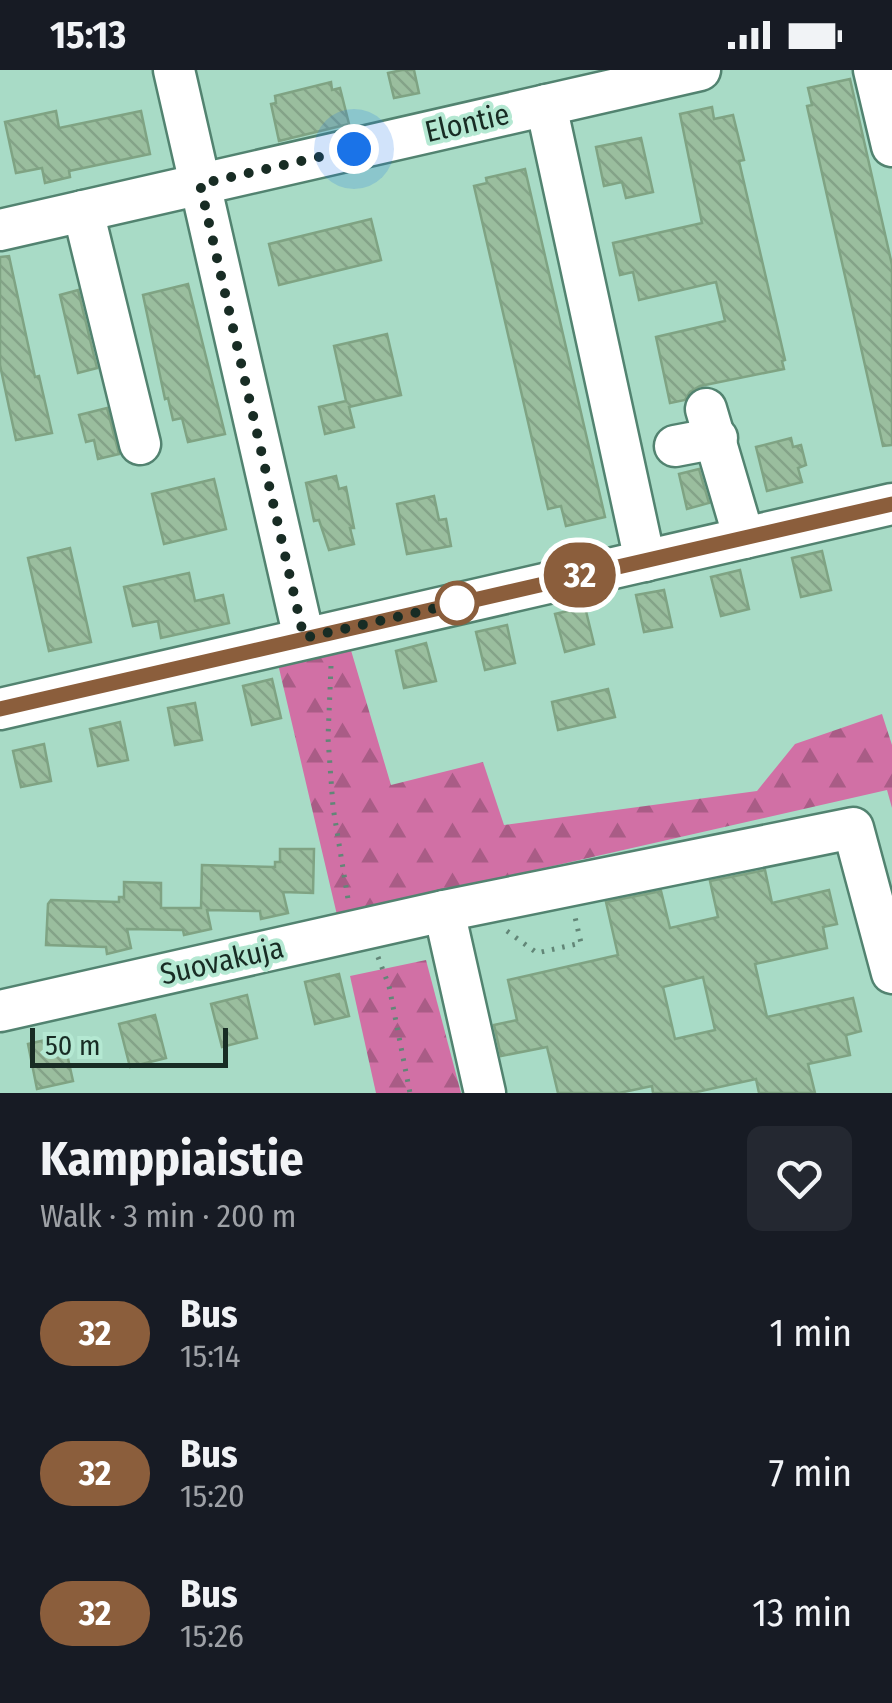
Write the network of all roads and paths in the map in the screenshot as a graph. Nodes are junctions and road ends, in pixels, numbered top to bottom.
1 (174, 70) edge
2 (700, 70) edge
3 (874, 70) edge
4 (647, 76) edge
5 (556, 103) junction
6 (892, 146) edge
7 (200, 184) junction
8 (84, 211) junction
9 (0, 230) edge
10 (615, 291) dead end
11 (140, 444) dead end
12 (675, 446) dead end
13 (892, 504) edge
14 (744, 538) junction
15 (645, 560) junction
16 (316, 636) junction
17 (0, 709) edge
18 (568, 886) junction
19 (458, 908) junction
20 (367, 928) junction
21 (892, 973) edge
22 (0, 1011) edge
23 (499, 1092) edge
24 (410, 1093) edge

1 - 7 street
2 - 4 street, Elontie
3 - 6 street
4 - 5 street, Elontie
5 - 7 street, Elontie
5 - 10 street
5 - 15 street
7 - 8 street, Elontie
7 - 16 street
8 - 9 street, Elontie
8 - 11 street
12 - 14 street
13 - 14 street
14 - 15 street
15 - 16 street
16 - 17 street
16 - 20 path
18 - 19 street, Suovakuja
18 - 19 path
18 - 21 street, Suovakuja
19 - 20 street, Suovakuja
19 - 23 street
20 - 22 street, Suovakuja
20 - 24 path

